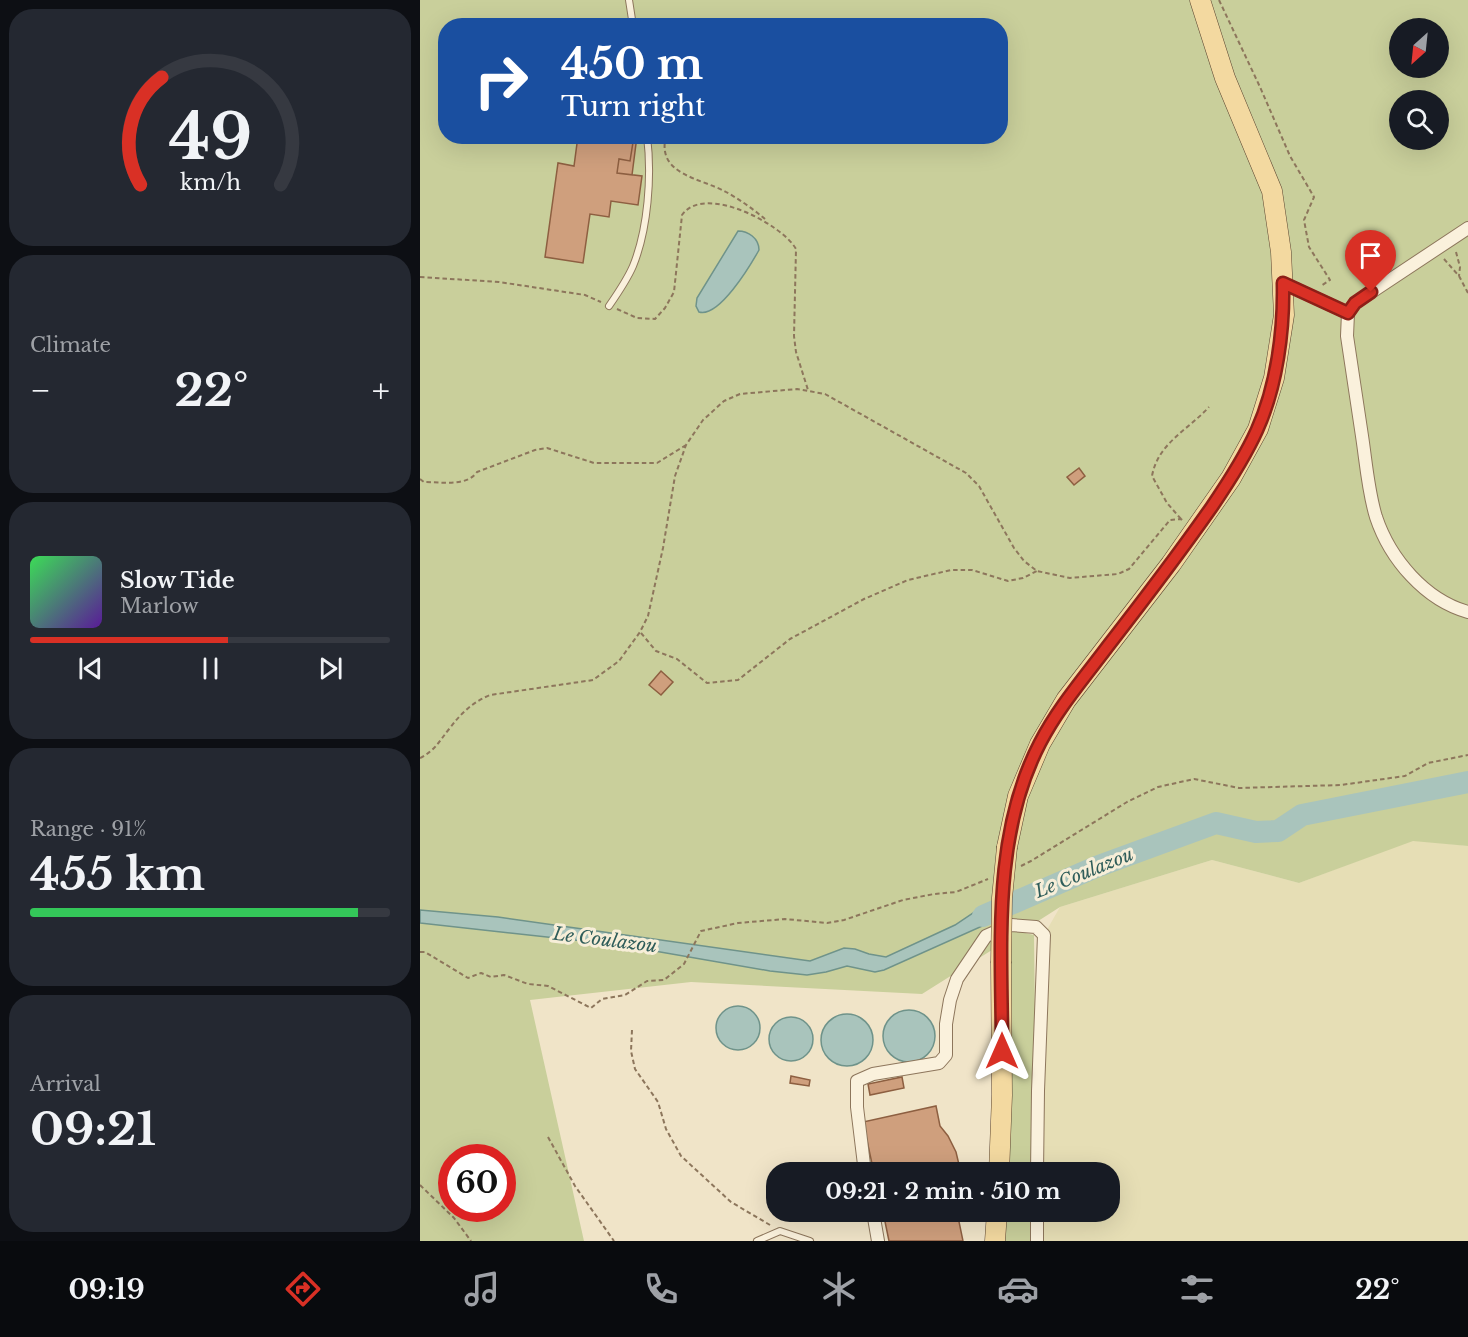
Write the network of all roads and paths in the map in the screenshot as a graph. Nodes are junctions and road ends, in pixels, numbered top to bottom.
1 (629, 0) edge
2 (1200, 0) edge
3 (1219, 0) edge
4 (632, 18) edge
5 (648, 144) edge
6 (666, 144) edge
7 (769, 223) junction
8 (1468, 228) edge
9 (1437, 248) junction
10 (1455, 250) dead end
11 (1459, 276) junction
12 (420, 277) edge
13 (1283, 283) junction
14 (1468, 293) edge
15 (1310, 296) junction
16 (609, 306) junction
17 (1348, 313) junction
18 (808, 390) junction
19 (1209, 407) dead end
20 (686, 445) junction
21 (420, 479) edge
22 (1187, 525) junction
23 (1037, 571) junction
24 (1468, 612) edge
25 (640, 632) junction
26 (1468, 755) edge
27 (420, 758) edge
28 (1020, 866) dead end
29 (988, 879) dead end
30 (420, 952) edge
31 (632, 1030) dead end
32 (548, 1137) dead end
33 (864, 1162) edge
34 (999, 1162) edge
35 (1037, 1162) edge
36 (420, 1185) edge
37 (875, 1222) edge
38 (996, 1222) edge
39 (1037, 1222) edge
40 (780, 1231) junction
41 (471, 1241) edge
42 (614, 1241) edge
43 (757, 1241) edge
44 (810, 1241) edge
45 (878, 1241) edge
46 (995, 1241) edge
47 (1037, 1241) edge

1 - 4 lane
2 - 13 main road
3 - 15 path
5 - 16 lane
6 - 7 path
7 - 16 path
7 - 18 path
8 - 9 street
9 - 11 path
9 - 17 street
10 - 11 path
11 - 14 path
12 - 16 path
13 - 15 street
13 - 22 main road
15 - 17 street
17 - 24 street
18 - 20 path
18 - 23 path
19 - 22 path
20 - 21 path
20 - 25 path
22 - 23 path
22 - 34 main road, bridge
23 - 25 path
25 - 27 path
26 - 28 path
29 - 30 path
31 - 40 path
32 - 42 path
33 - 35 street
36 - 41 path
37 - 45 street
38 - 46 main road
39 - 47 street
40 - 43 lane
40 - 44 lane

